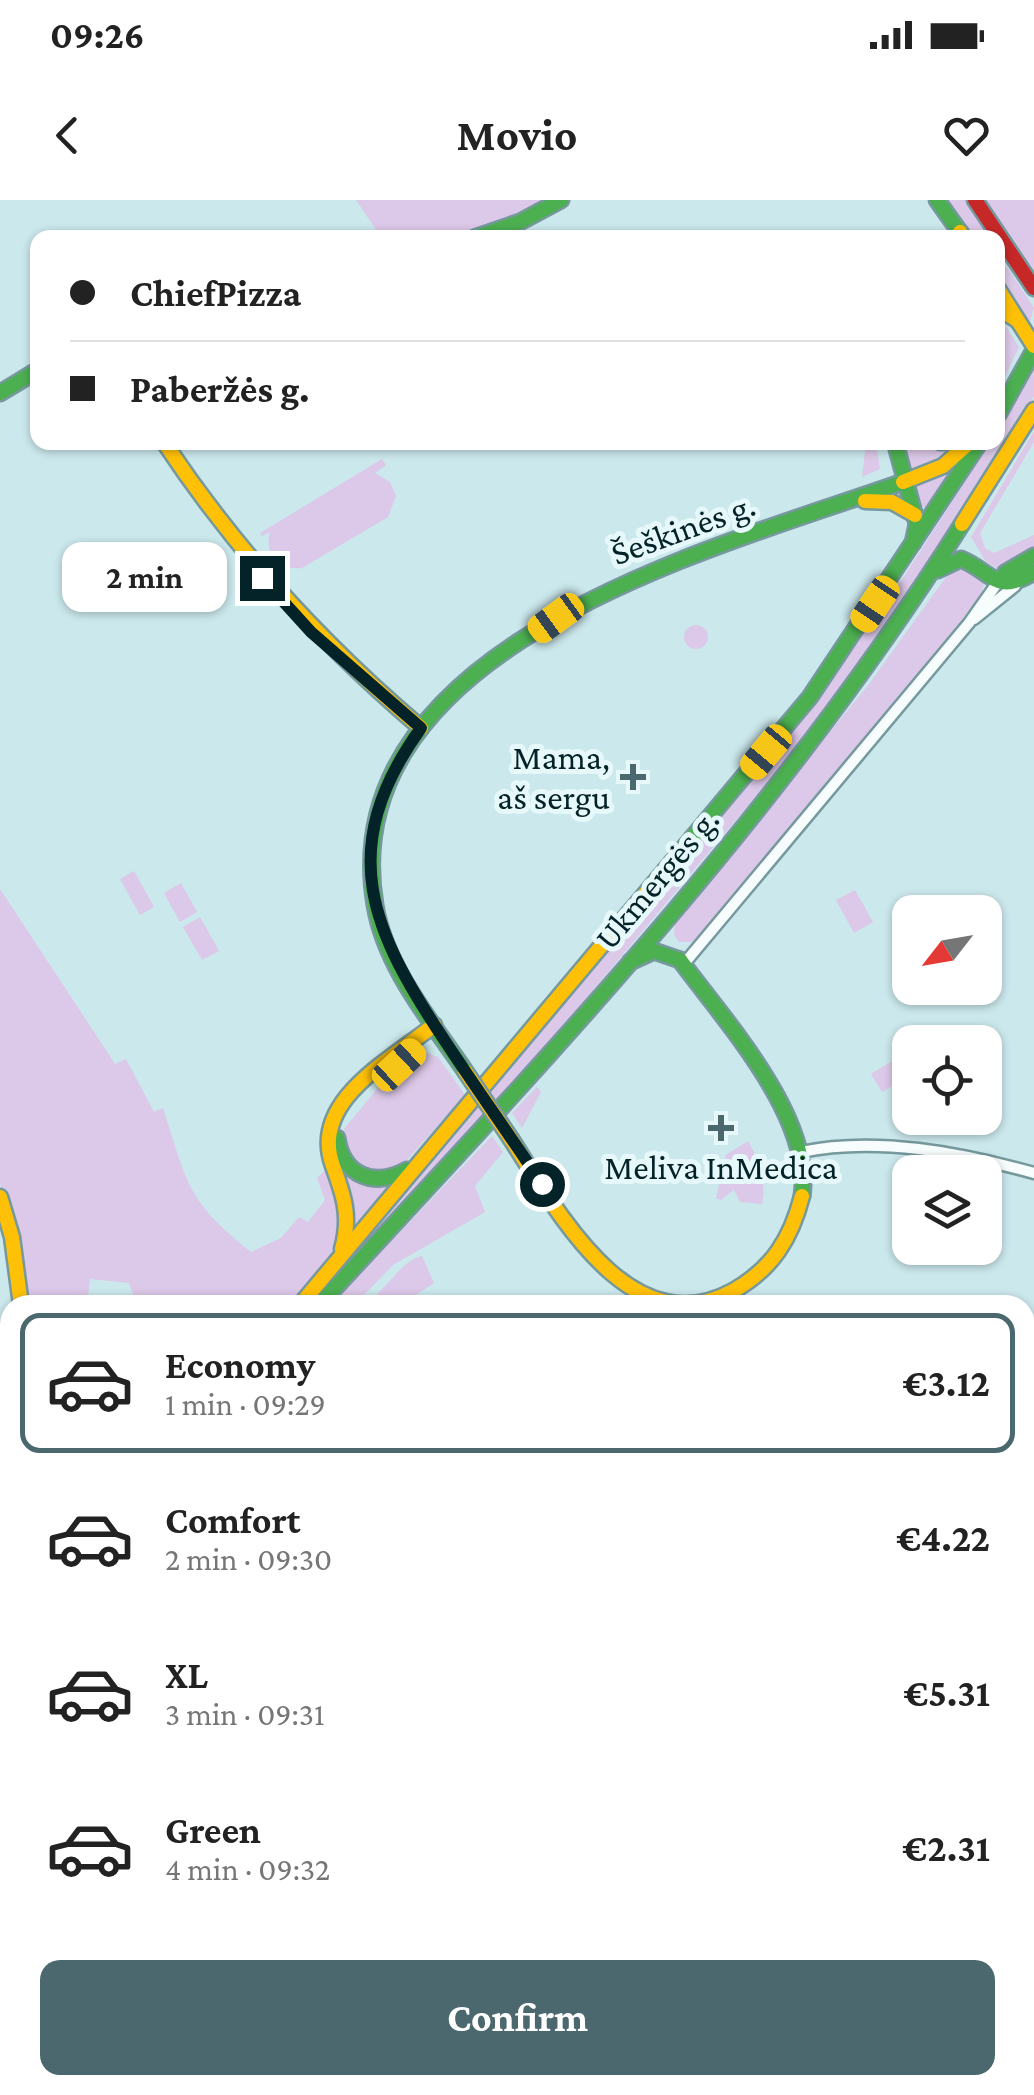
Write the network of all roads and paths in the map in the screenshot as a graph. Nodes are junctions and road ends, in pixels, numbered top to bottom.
1 (561, 200) edge
2 (937, 200) edge
3 (975, 200) edge
4 (497, 230) edge
5 (958, 230) edge
6 (995, 230) edge
7 (1005, 245) edge
8 (1005, 262) edge
9 (1030, 282) edge
10 (1005, 300) edge
11 (1005, 313) edge
12 (1020, 325) junction
13 (1034, 348) edge
14 (30, 375) edge
15 (0, 393) edge
16 (1005, 402) edge
17 (1034, 410) edge
18 (169, 450) edge
19 (896, 450) edge
20 (960, 450) edge
21 (975, 450) edge
22 (903, 482) junction
23 (845, 504) junction
24 (915, 515) junction
25 (969, 516) junction
26 (911, 552) junction
27 (1034, 556) edge
28 (933, 572) junction
29 (1034, 572) edge
30 (1006, 581) junction
31 (970, 623) junction
32 (421, 728) junction
33 (674, 906) junction
34 (681, 963) junction
35 (625, 965) junction
36 (437, 1028) junction
37 (801, 1152) junction
38 (420, 1161) junction
39 (1034, 1173) edge
40 (0, 1197) edge
41 (334, 1266) junction
42 (20, 1295) edge
43 (309, 1295) edge
44 (328, 1295) edge
45 (644, 1295) edge
46 (723, 1295) edge

1 - 4 main road
2 - 5 main road
3 - 6 main road
7 - 9 main road
8 - 9 main road
10 - 12 main road
11 - 12 main road
12 - 13 main road
13 - 16 main road
14 - 15 main road
17 - 25 main road, Ukmergės g.
18 - 32 main road
19 - 22 main road
20 - 22 main road, Šeškinės g.
21 - 26 main road, Ukmergės g.
22 - 23 main road, Šeškinės g.
22 - 24 main road
23 - 24 main road
23 - 32 main road, Šeškinės g.
24 - 26 main road
25 - 28 main road, Ukmergės g.
25 - 30 main road
26 - 38 main road, Ukmergės g.
27 - 30 main road
28 - 30 main road
28 - 33 main road, Ukmergės g.
29 - 30 main road
30 - 31 street
30 - 31 street
31 - 34 street
32 - 36 main road, Šeškinės g.
33 - 34 main road
33 - 35 main road, Ukmergės g.
34 - 35 main road
34 - 37 main road, Šeškinės g.
35 - 44 main road, Ukmergės g.
36 - 38 main road
36 - 41 main road
36 - 45 main road, Šeškinės g., bridge
37 - 39 street
37 - 46 main road, Šeškinės g.
38 - 41 main road, Ukmergės g.
40 - 42 main road
41 - 43 main road, Ukmergės g.

